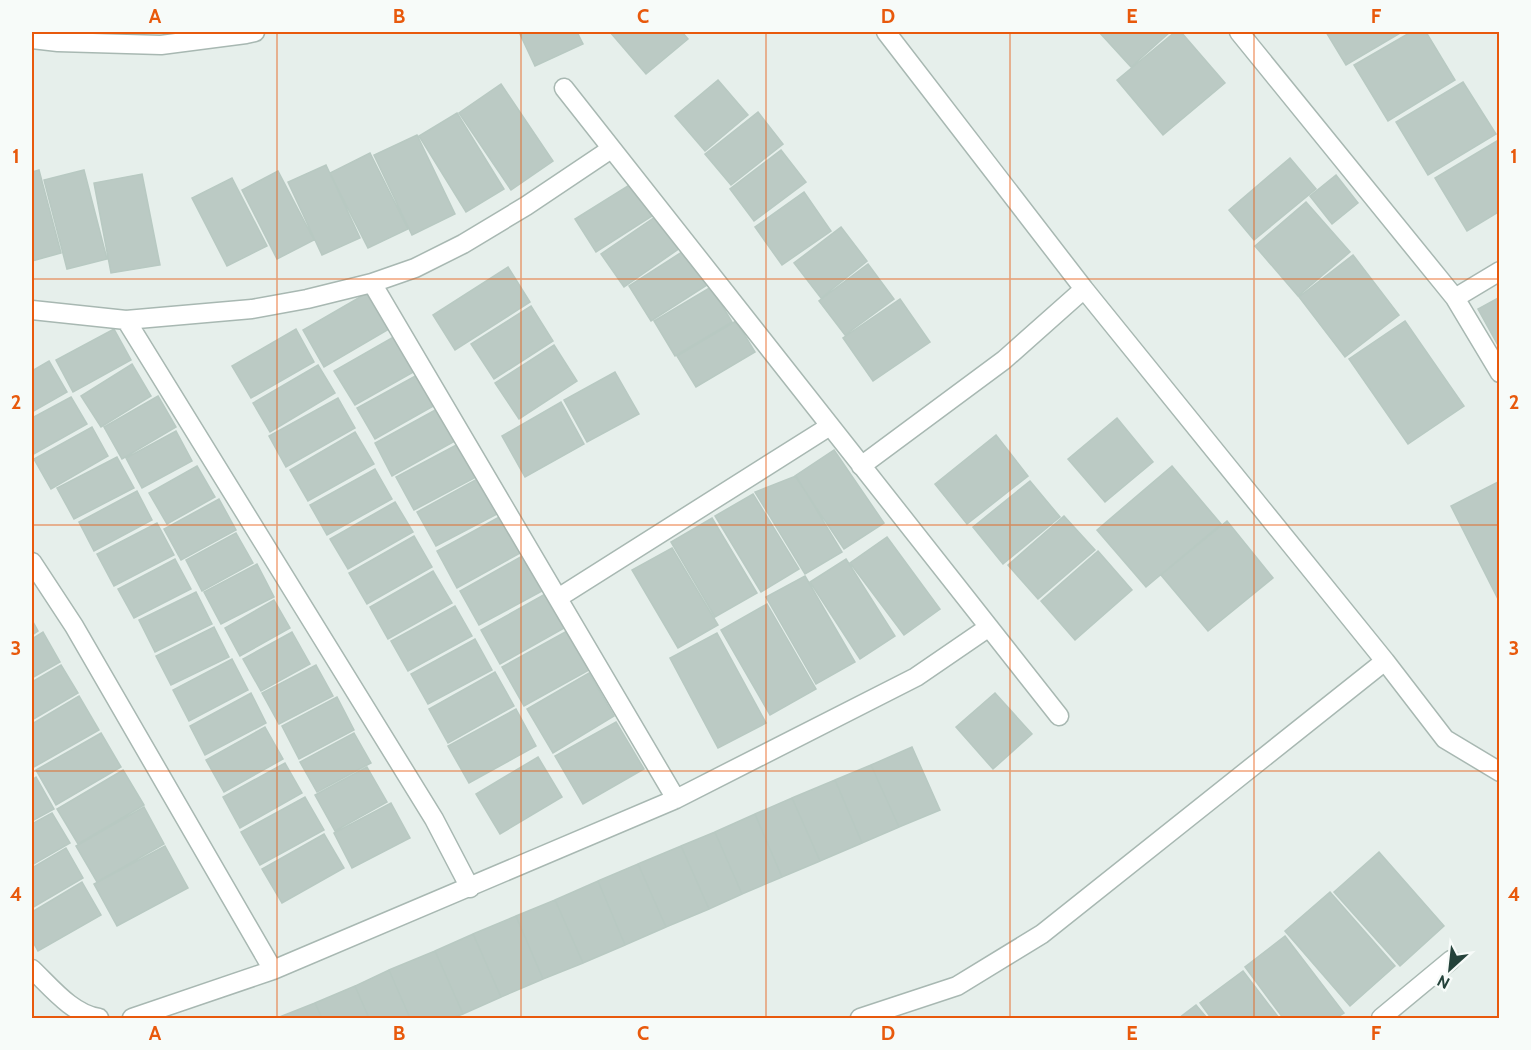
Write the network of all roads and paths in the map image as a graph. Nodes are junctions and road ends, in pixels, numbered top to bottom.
1 (255, 32) edge
2 (886, 32) edge
3 (1239, 32) edge
4 (32, 39) edge
5 (564, 88) dead end
6 (611, 149) junction
7 (1500, 271) edge
8 (372, 283) junction
9 (1084, 289) junction
10 (1455, 298) junction
11 (32, 310) edge
12 (126, 320) junction
13 (1500, 373) edge
14 (830, 426) junction
15 (861, 466) junction
16 (32, 561) edge
17 (558, 598) junction
18 (989, 627) junction
19 (1385, 661) junction
20 (1059, 716) dead end
21 (1500, 772) edge
22 (676, 800) junction
23 (470, 888) junction
24 (1451, 960) dead end
25 (32, 969) edge
26 (273, 970) junction
27 (99, 1018) edge
28 (132, 1018) edge
29 (860, 1018) edge
30 (1381, 1018) edge

1 - 4 street
2 - 9 street
3 - 10 street
5 - 6 street
6 - 8 street
6 - 14 street
7 - 10 street
8 - 12 street
8 - 17 street
9 - 15 street
9 - 19 street
10 - 13 street
11 - 12 street
12 - 23 street
14 - 15 street
14 - 17 street
15 - 18 street
16 - 26 street
17 - 22 street
18 - 20 street
18 - 22 street
19 - 21 street
19 - 29 street
22 - 23 street
23 - 26 street
24 - 30 street
25 - 27 street
26 - 28 street

